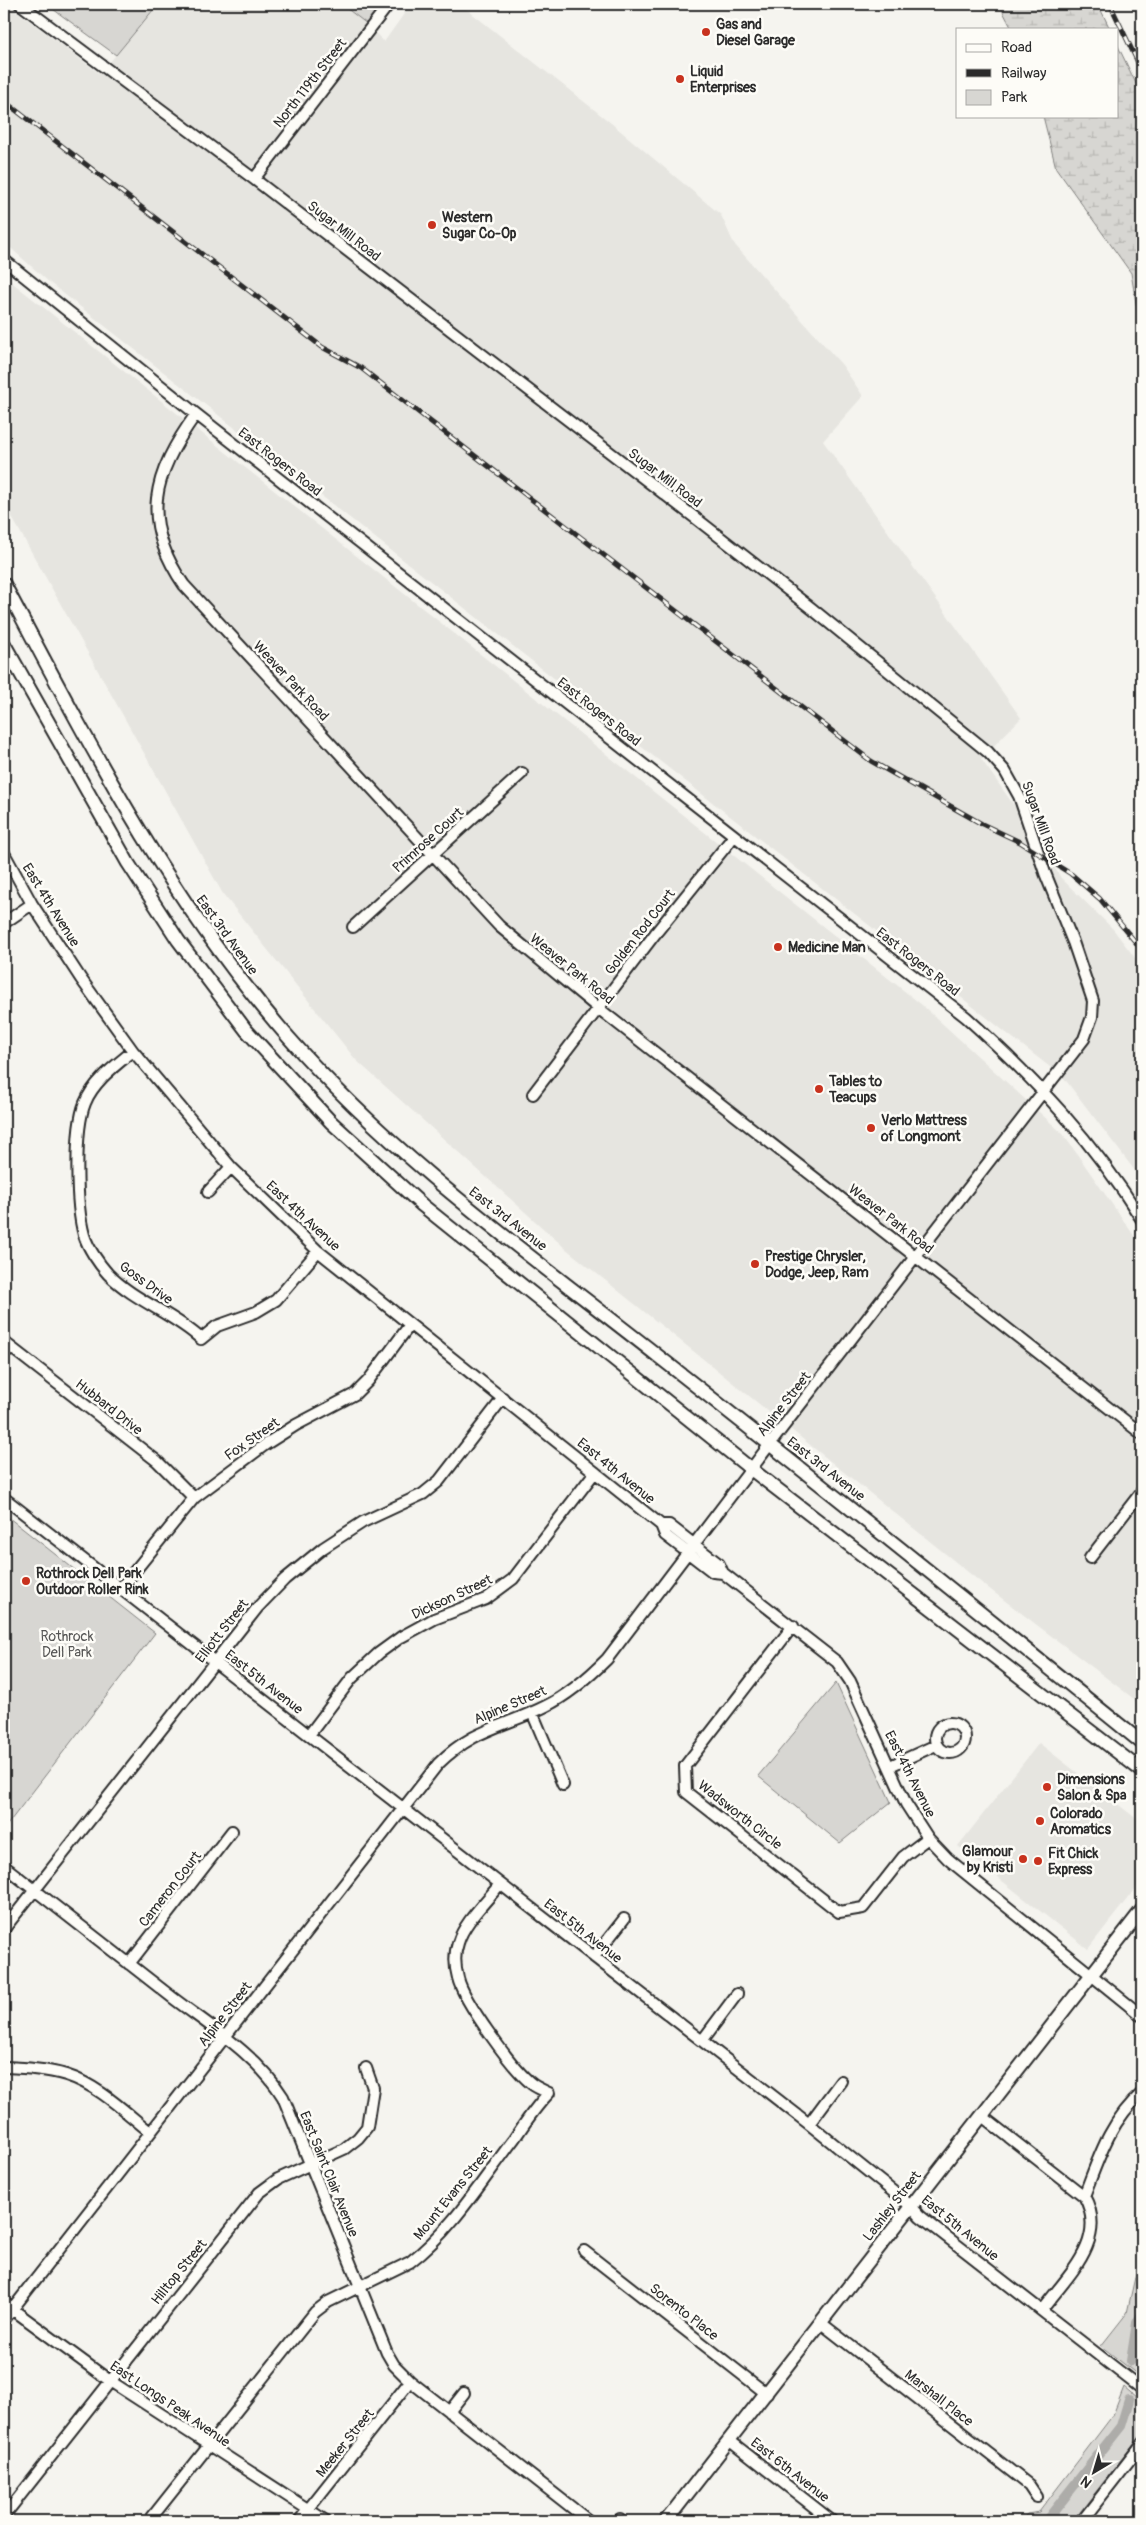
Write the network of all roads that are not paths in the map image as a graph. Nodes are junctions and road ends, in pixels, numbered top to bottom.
1 (20, 4) edge
2 (389, 4) edge
3 (254, 178) junction
4 (4, 260) edge
5 (196, 414) junction
6 (4, 584) edge
7 (4, 644) edge
8 (522, 773) dead end
9 (734, 836) junction
10 (4, 853) edge
11 (432, 854) junction
12 (32, 904) junction
13 (4, 923) edge
14 (353, 928) dead end
15 (598, 1008) junction
16 (133, 1051) junction
17 (1044, 1091) junction
18 (533, 1094) dead end
19 (231, 1167) junction
20 (208, 1192) dead end
21 (1142, 1220) edge
22 (318, 1251) junction
23 (916, 1256) junction
24 (409, 1326) junction
25 (4, 1342) edge
26 (503, 1398) junction
27 (1142, 1434) edge
28 (770, 1444) junction
29 (751, 1469) junction
30 (595, 1472) junction
31 (1142, 1492) edge
32 (4, 1498) edge
33 (194, 1498) junction
34 (692, 1549) junction
35 (1090, 1558) dead end
36 (121, 1588) junction
37 (792, 1626) junction
38 (215, 1662) junction
39 (532, 1712) junction
40 (309, 1735) junction
41 (1140, 1739) edge
42 (936, 1745) dead end
43 (890, 1766) junction
44 (1142, 1771) edge
45 (563, 1785) dead end
46 (403, 1809) junction
47 (232, 1831) dead end
48 (928, 1838) junction
49 (4, 1866) edge
50 (500, 1884) junction
51 (35, 1891) junction
52 (1142, 1910) edge
53 (624, 1919) dead end
54 (4, 1929) edge
55 (594, 1957) junction
56 (129, 1964) junction
57 (1091, 1975) junction
58 (737, 1994) dead end
59 (1142, 2016) edge
60 (224, 2038) junction
61 (702, 2041) junction
62 (4, 2067) edge
63 (366, 2068) dead end
64 (841, 2081) dead end
65 (1142, 2094) edge
66 (982, 2116) junction
67 (809, 2124) junction
68 (150, 2132) junction
69 (311, 2164) junction
70 (1084, 2196) junction
71 (911, 2206) junction
72 (584, 2251) dead end
73 (360, 2287) junction
74 (8, 2306) edge
75 (1042, 2310) junction
76 (4, 2320) edge
77 (821, 2323) junction
78 (110, 2381) junction
79 (410, 2382) junction
80 (1142, 2389) edge
81 (464, 2394) dead end
82 (766, 2394) junction
83 (449, 2412) junction
84 (730, 2441) junction
85 (1142, 2444) edge
86 (210, 2447) junction
87 (1037, 2497) dead end
88 (308, 2510) junction
89 (4, 2516) edge
90 (150, 2521) edge
91 (299, 2521) edge
92 (326, 2521) edge
93 (589, 2521) edge
94 (666, 2521) edge
95 (832, 2521) edge
96 (1082, 2521) edge

1 - 3 street, Sugar Mill Road
2 - 3 street, North 119th Street
3 - 17 street, Sugar Mill Road
4 - 5 street, East Rogers Road
5 - 9 street, East Rogers Road
5 - 11 street, Weaver Park Road
6 - 28 main road, East 3rd Avenue
7 - 29 main road
8 - 11 street, Primrose Court
9 - 15 street, Golden Rod Court
9 - 17 street, East Rogers Road
10 - 12 street, East 4th Avenue
11 - 14 street, Primrose Court
11 - 15 street, Weaver Park Road
12 - 13 street
12 - 16 street, East 4th Avenue
15 - 18 street, Golden Rod Court
15 - 23 street, Weaver Park Road
16 - 19 street, East 4th Avenue
16 - 22 street, Goss Drive
17 - 21 street, East Rogers Road
17 - 23 street, Alpine Street
19 - 20 street
19 - 22 street, East 4th Avenue
22 - 24 street, East 4th Avenue
23 - 27 street, Weaver Park Road
23 - 28 street, Alpine Street
24 - 26 street, East 4th Avenue
24 - 33 street, Fox Street
25 - 33 street, Hubbard Drive
26 - 30 street, East 4th Avenue
26 - 38 street, Elliott Street
28 - 29 street, Alpine Street
28 - 41 main road, East 3rd Avenue
29 - 34 street, Alpine Street
29 - 44 main road
30 - 34 street, East 4th Avenue
30 - 40 street, Dickson Street
31 - 35 street
32 - 36 street, East 5th Avenue
33 - 36 street, Fox Street
34 - 37 street, East 4th Avenue
34 - 39 street, Alpine Street
36 - 38 street, East 5th Avenue
37 - 43 street, East 4th Avenue
37 - 48 street, Wadsworth Circle
38 - 40 street, East 5th Avenue
38 - 51 street, Elliott Street
39 - 45 street
39 - 46 street, Alpine Street
40 - 46 street, East 5th Avenue
42 - 43 street
43 - 48 street, East 4th Avenue
46 - 50 street, East 5th Avenue
46 - 60 street, Alpine Street
47 - 56 street, Cameron Court
48 - 57 street, East 4th Avenue
49 - 51 street, East Saint Clair Avenue
50 - 55 street, East 5th Avenue
50 - 73 street, Mount Evans Street
51 - 54 street, Elliott Street
51 - 56 street, East Saint Clair Avenue
52 - 57 main road, Lashley Street
53 - 55 street
55 - 61 street, East 5th Avenue
56 - 60 street, East Saint Clair Avenue
57 - 59 street, East 4th Avenue
57 - 66 main road, Lashley Street
58 - 61 street
60 - 68 street, Alpine Street
60 - 69 street, East Saint Clair Avenue
61 - 67 street, East 5th Avenue
62 - 68 street
63 - 69 street, Hilltop Street
64 - 67 street
65 - 70 street
66 - 70 street
66 - 71 main road, Lashley Street
67 - 71 street, East 5th Avenue
68 - 74 street, Alpine Street
69 - 73 street, East Saint Clair Avenue
69 - 78 street, Hilltop Street
70 - 75 street
71 - 75 street, East 5th Avenue
71 - 77 main road, Lashley Street
72 - 82 street, Sorento Place
73 - 79 street, East Saint Clair Avenue
73 - 86 street, Mount Evans Street
74 - 76 street, Alpine Street
74 - 78 street, East Longs Peak Avenue
75 - 80 street, East 5th Avenue
77 - 82 main road, Lashley Street
77 - 87 street, Marshall Place
78 - 86 street, East Longs Peak Avenue
78 - 89 street, Hilltop Street
79 - 83 street, East Saint Clair Avenue
79 - 88 street, Meeker Street
81 - 83 street
82 - 84 main road, Lashley Street
83 - 93 street, East Saint Clair Avenue
84 - 94 main road, Lashley Street
84 - 95 street, East 6th Avenue
85 - 96 street
86 - 88 street, East Longs Peak Avenue
86 - 90 street, Mount Evans Street
88 - 91 street, Meeker Street
88 - 92 street, East Longs Peak Avenue

